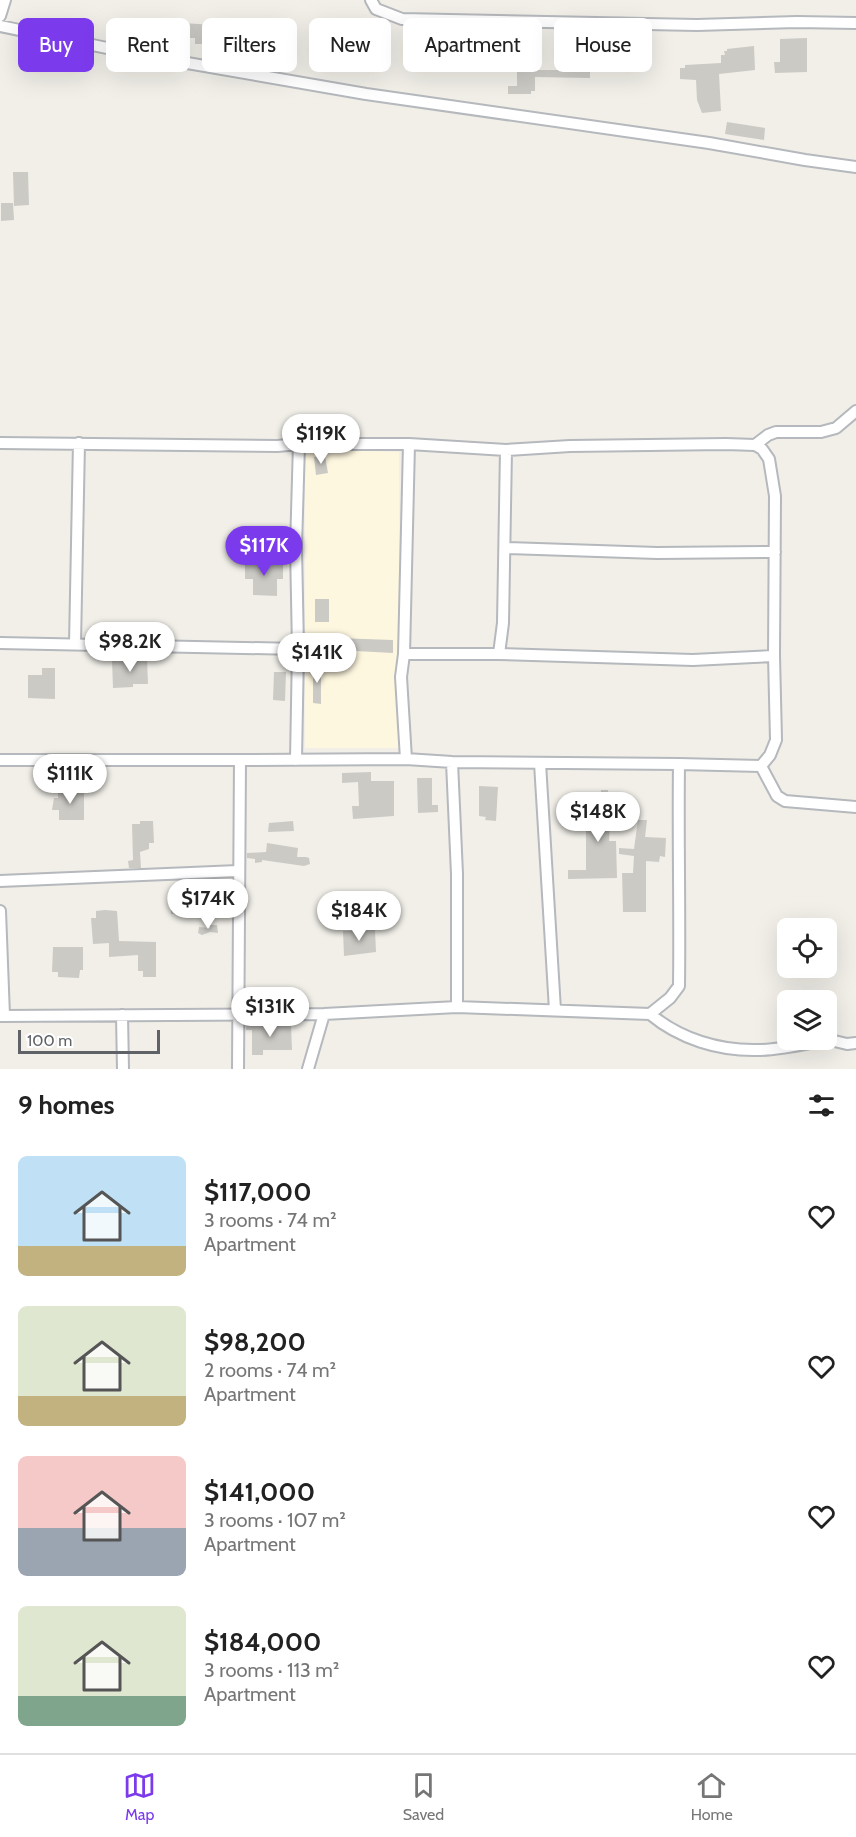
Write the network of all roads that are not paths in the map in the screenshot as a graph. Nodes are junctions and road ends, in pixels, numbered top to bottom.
1 (5, 0) edge
2 (371, 0) edge
3 (0, 16) edge
4 (856, 23) edge
5 (0, 26) edge
6 (856, 166) edge
7 (856, 411) edge
8 (0, 443) edge
9 (79, 443) junction
10 (299, 444) junction
11 (409, 444) junction
12 (755, 445) junction
13 (507, 450) junction
14 (505, 548) junction
15 (775, 552) junction
16 (0, 642) edge
17 (75, 644) junction
18 (298, 649) junction
19 (404, 654) junction
20 (500, 654) junction
21 (774, 656) junction
22 (406, 759) junction
23 (0, 760) edge
24 (240, 760) junction
25 (296, 760) junction
26 (452, 762) junction
27 (540, 763) junction
28 (679, 764) junction
29 (761, 766) junction
30 (856, 807) edge
31 (238, 871) junction
32 (0, 881) edge
33 (0, 911) edge
34 (457, 1007) junction
35 (555, 1010) junction
36 (238, 1013) junction
37 (324, 1014) junction
38 (651, 1014) junction
39 (122, 1015) junction
40 (2, 1016) edge
41 (837, 1042) edge
42 (856, 1043) edge
43 (777, 1048) edge
44 (123, 1069) edge
45 (238, 1069) edge
46 (309, 1069) edge

1 - 3 street
2 - 4 street
5 - 6 street
7 - 12 street
8 - 9 street
9 - 10 street
9 - 17 street
10 - 11 street
10 - 18 street
11 - 13 street
11 - 19 street
12 - 13 street
12 - 15 street
13 - 14 street
14 - 15 street
14 - 20 street
15 - 21 street
16 - 17 street
17 - 18 street
18 - 25 street
19 - 20 street
19 - 22 street
20 - 21 street
21 - 29 street
22 - 25 street
22 - 26 street
23 - 24 street
24 - 25 street
24 - 31 street
26 - 27 street
26 - 34 street
27 - 28 street
27 - 35 street
28 - 29 street
28 - 38 street
29 - 30 street
31 - 32 street
31 - 36 street
33 - 40 street
34 - 35 street
34 - 37 street
35 - 38 street
36 - 37 street
36 - 39 street
36 - 45 street
37 - 46 street
38 - 43 street
39 - 40 street
39 - 44 street
41 - 42 street

